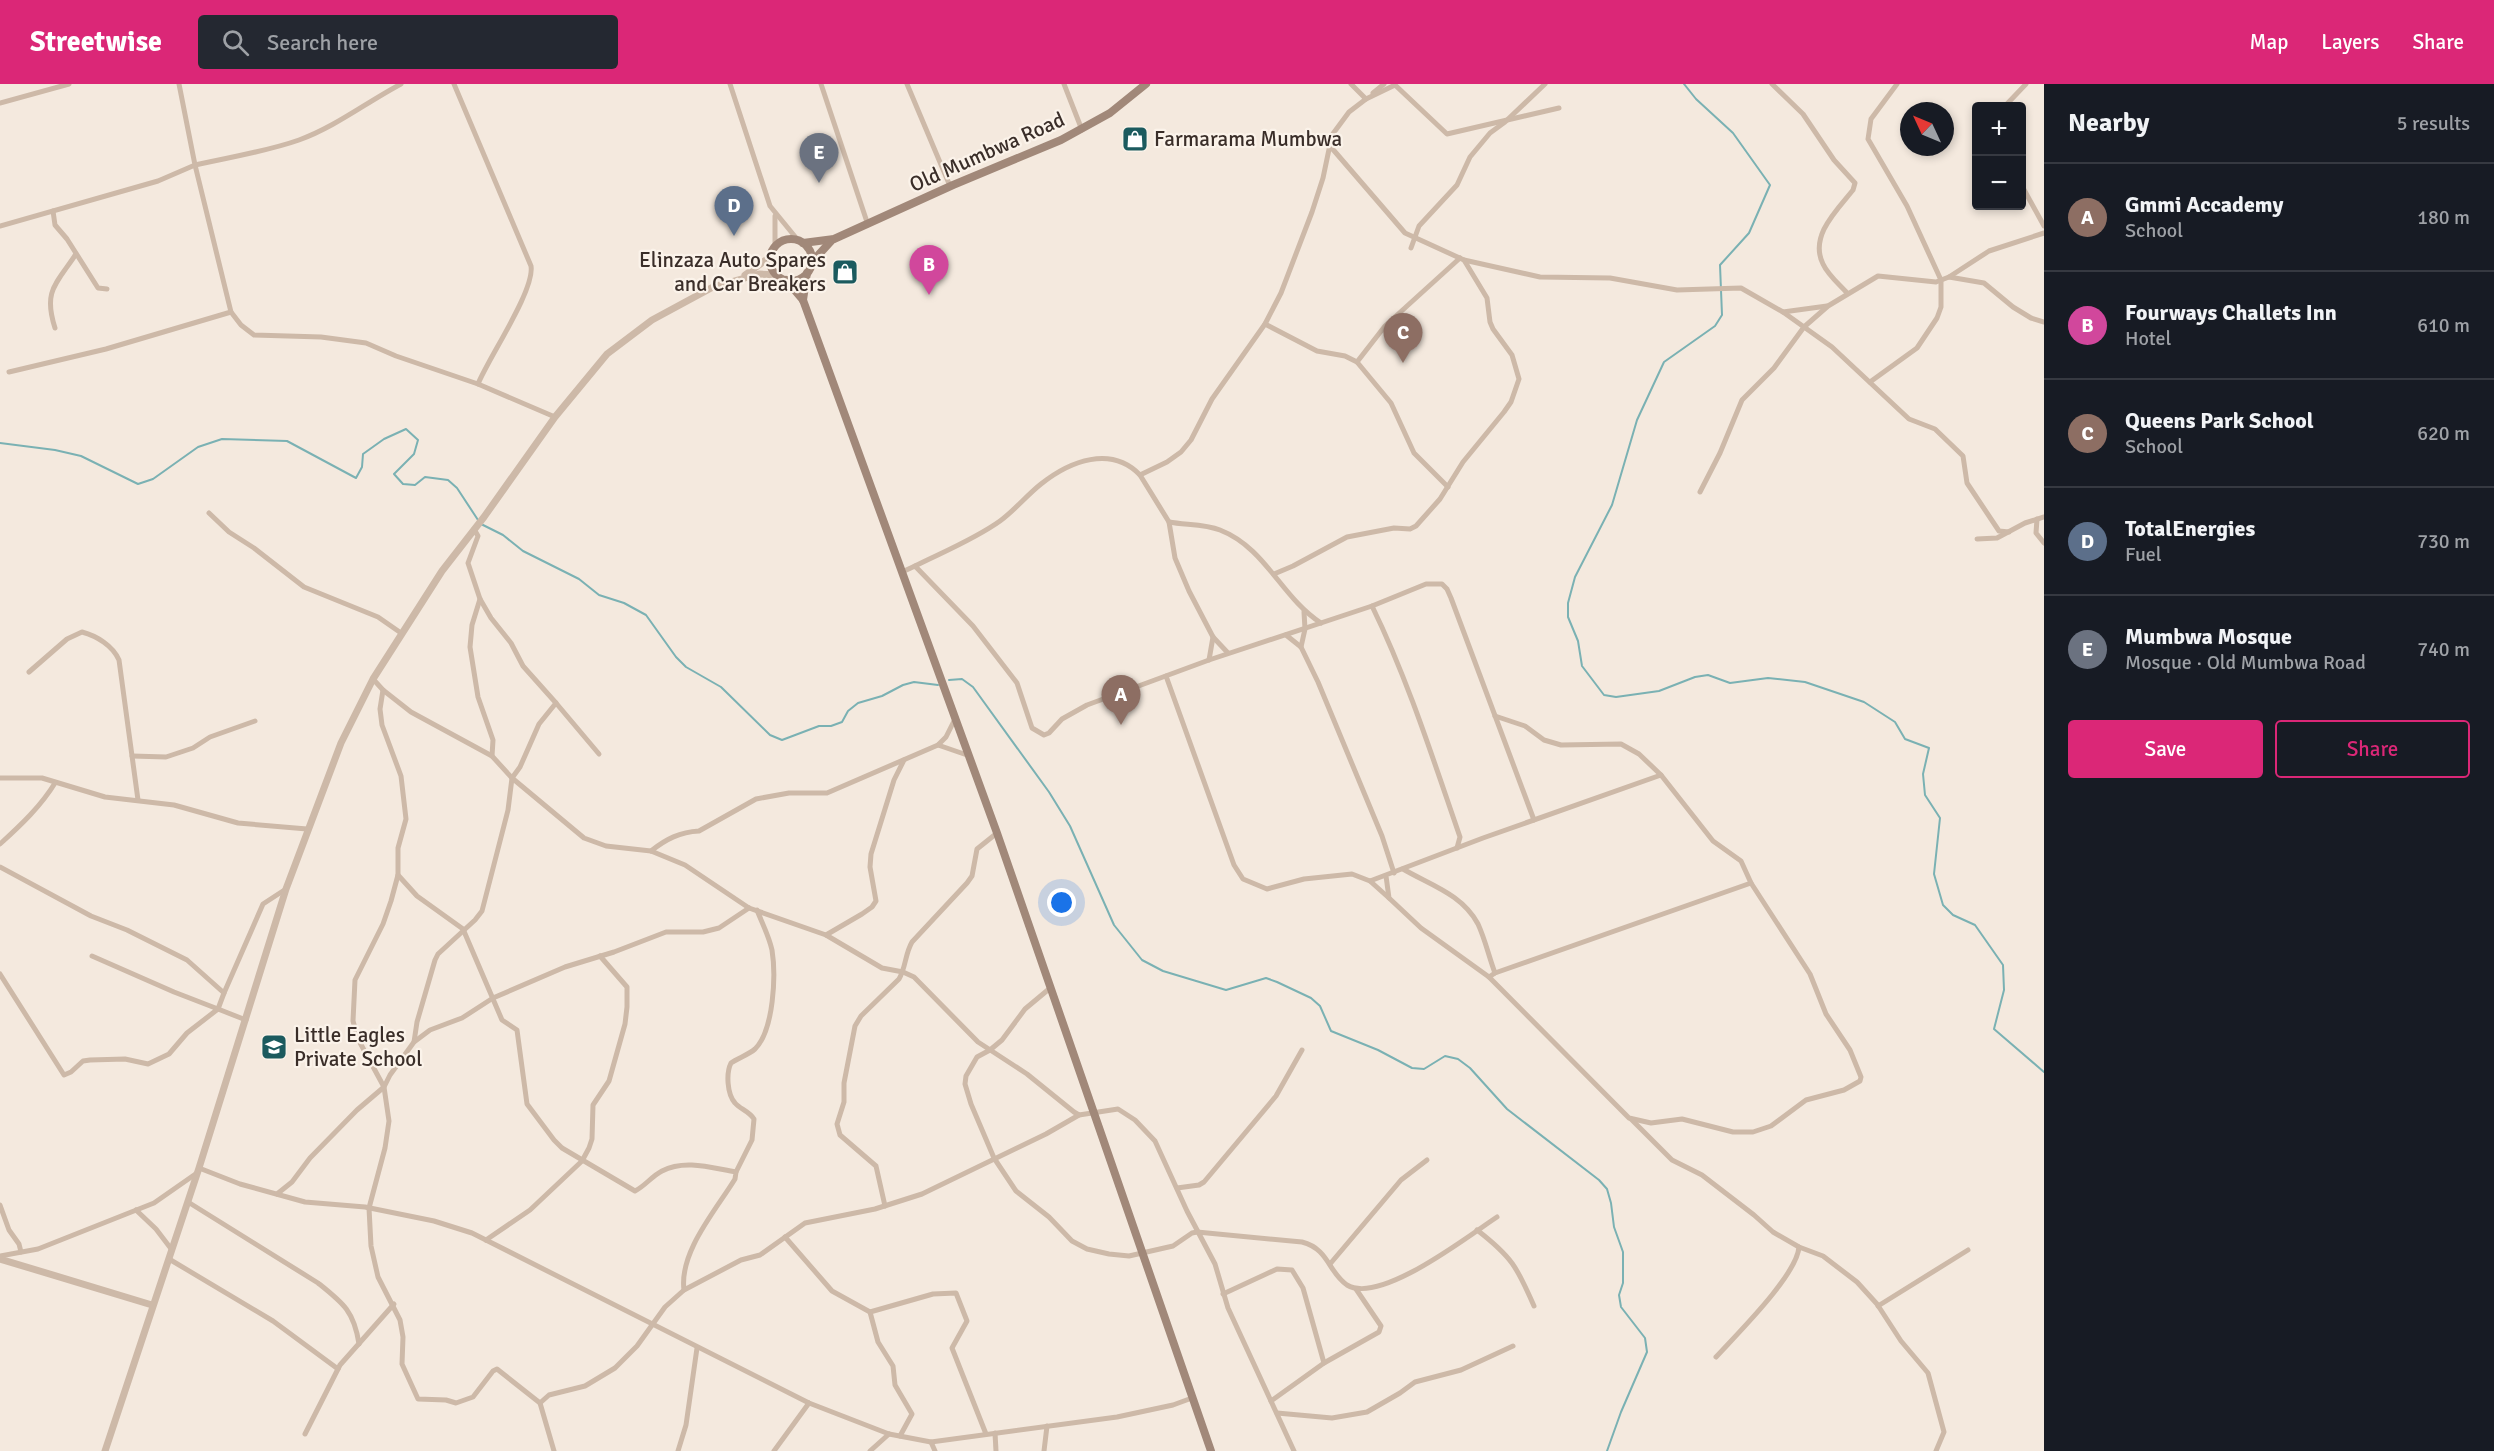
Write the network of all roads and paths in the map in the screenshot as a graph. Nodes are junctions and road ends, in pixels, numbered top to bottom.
1 (69, 84) edge
2 (179, 84) edge
3 (400, 84) edge
4 (454, 84) edge
5 (730, 84) edge
6 (821, 84) edge
7 (907, 84) edge
8 (1064, 84) edge
9 (1146, 84) edge
10 (1351, 84) edge
11 (1384, 84) edge
12 (1545, 84) edge
13 (1772, 84) edge
14 (1897, 84) edge
15 (2026, 84) edge
16 (1366, 99) junction
17 (0, 102) edge
18 (2009, 102) edge
19 (1559, 108) dead end
20 (1505, 122) junction
21 (1082, 130) junction
22 (1330, 146) junction
23 (195, 165) junction
24 (950, 186) junction
25 (2026, 193) edge
26 (53, 211) junction
27 (775, 214) junction
28 (868, 225) junction
29 (0, 226) edge
30 (2044, 226) edge
31 (2044, 233) edge
32 (834, 239) junction
33 (1413, 239) junction
34 (800, 241) junction
35 (775, 246) junction
36 (1411, 248) dead end
37 (76, 254) junction
38 (770, 257) junction
39 (1462, 259) junction
40 (812, 263) junction
41 (807, 273) junction
42 (777, 275) junction
43 (1950, 277) junction
44 (740, 278) junction
45 (786, 280) junction
46 (1941, 280) junction
47 (108, 289) dead end
48 (1846, 293) junction
49 (803, 300) junction
50 (1828, 306) junction
51 (231, 312) junction
52 (1783, 312) junction
53 (2044, 322) edge
54 (1265, 324) junction
55 (1804, 327) junction
56 (55, 328) dead end
57 (1357, 362) junction
58 (9, 372) dead end
59 (1870, 382) junction
60 (478, 384) junction
61 (555, 417) junction
62 (1140, 475) junction
63 (1448, 487) junction
64 (1700, 492) dead end
65 (209, 513) dead end
66 (2044, 517) edge
67 (2037, 519) junction
68 (1169, 522) junction
69 (476, 527) junction
70 (2009, 532) junction
71 (1977, 539) dead end
72 (2044, 543) edge
73 (915, 566) junction
74 (902, 572) junction
75 (1274, 574) junction
76 (480, 599) junction
77 (1372, 606) junction
78 (1304, 612) junction
79 (1321, 622) junction
80 (1305, 629) junction
81 (401, 633) junction
82 (1286, 635) junction
83 (1213, 638) junction
84 (1301, 647) junction
85 (1228, 653) junction
86 (1209, 660) junction
87 (29, 672) dead end
88 (1166, 676) junction
89 (373, 679) junction
90 (383, 690) junction
91 (556, 703) junction
92 (1496, 716) junction
93 (255, 720) dead end
94 (954, 721) junction
95 (938, 745) junction
96 (599, 753) dead end
97 (967, 754) junction
98 (132, 756) junction
99 (492, 756) junction
100 (905, 759) junction
101 (1661, 775) junction
102 (0, 778) edge
103 (512, 778) junction
104 (55, 783) junction
105 (138, 800) junction
106 (1534, 820) junction
107 (307, 829) junction
108 (997, 833) junction
109 (1460, 837) junction
110 (1472, 842) junction
111 (0, 844) edge
112 (1458, 848) junction
113 (651, 851) junction
114 (0, 867) edge
115 (1403, 869) junction
116 (1394, 873) junction
117 (398, 875) junction
118 (1386, 876) junction
119 (1370, 881) junction
120 (1751, 883) junction
121 (286, 889) junction
122 (1389, 898) junction
123 (749, 908) junction
124 (757, 910) junction
125 (463, 929) junction
126 (826, 935) junction
127 (92, 956) dead end
128 (600, 956) junction
129 (903, 972) junction
130 (1495, 973) junction
131 (0, 974) edge
132 (1489, 977) junction
133 (1049, 989) junction
134 (224, 993) junction
135 (493, 998) junction
136 (218, 1009) junction
137 (246, 1020) junction
138 (414, 1042) junction
139 (990, 1050) junction
140 (1302, 1050) dead end
141 (384, 1087) junction
142 (1094, 1111) junction
143 (1079, 1115) junction
144 (1629, 1118) junction
145 (994, 1158) junction
146 (1427, 1160) dead end
147 (582, 1161) junction
148 (198, 1171) junction
149 (736, 1172) junction
150 (1177, 1188) junction
151 (277, 1194) junction
152 (188, 1202) junction
153 (0, 1205) edge
154 (885, 1206) junction
155 (369, 1208) junction
156 (136, 1210) junction
157 (1497, 1217) dead end
158 (1477, 1230) junction
159 (1197, 1232) junction
160 (785, 1237) junction
161 (486, 1240) junction
162 (1799, 1247) junction
163 (172, 1250) junction
164 (1968, 1250) dead end
165 (21, 1252) junction
166 (1144, 1253) junction
167 (0, 1257) edge
168 (169, 1259) junction
169 (1330, 1264) junction
170 (1356, 1289) junction
171 (684, 1290) junction
172 (1223, 1294) junction
173 (394, 1304) junction
174 (152, 1305) junction
175 (1534, 1306) dead end
176 (1878, 1306) junction
177 (870, 1312) junction
178 (654, 1324) junction
179 (358, 1344) junction
180 (1513, 1346) dead end
181 (697, 1348) junction
182 (1716, 1357) dead end
183 (1324, 1364) junction
184 (338, 1369) junction
185 (1192, 1398) junction
186 (1271, 1401) junction
187 (540, 1403) junction
188 (808, 1403) junction
189 (1277, 1413) junction
190 (1047, 1426) junction
191 (995, 1433) junction
192 (305, 1434) dead end
193 (889, 1434) junction
194 (986, 1434) junction
195 (900, 1436) junction
196 (931, 1442) junction
197 (105, 1451) edge
198 (554, 1451) edge
199 (678, 1451) edge
200 (774, 1451) edge
201 (870, 1451) edge
202 (935, 1451) edge
203 (996, 1451) edge
204 (1044, 1451) edge
205 (1211, 1451) edge
206 (1294, 1451) edge
207 (1936, 1451) edge

1 - 17 street
2 - 23 street
3 - 23 street
4 - 60 street
5 - 27 street
6 - 28 street
7 - 24 street
8 - 21 street
9 - 21 main road, Old Mumbwa Road
10 - 16 street
11 - 16 street
12 - 20 street
13 - 48 street
14 - 46 street
15 - 18 street
16 - 20 street
16 - 22 street
19 - 20 street
20 - 33 street
21 - 24 main road, Old Mumbwa Road
22 - 33 street
22 - 54 street
23 - 26 street
23 - 51 street
24 - 28 main road, Old Mumbwa Road
25 - 30 street
26 - 29 street
26 - 37 street
27 - 34 street
27 - 35 street
28 - 32 main road, Old Mumbwa Road
31 - 43 street
32 - 34 main road
32 - 40 main road
33 - 36 street
33 - 39 street
34 - 35 main road
34 - 40 main road
35 - 38 main road
37 - 47 street
37 - 56 street
38 - 42 main road
38 - 44 street
39 - 52 street
39 - 57 street
39 - 63 street
40 - 41 main road
41 - 45 main road
41 - 49 main road
42 - 44 street
42 - 45 main road
43 - 46 street
43 - 53 street
44 - 61 street
45 - 49 main road
46 - 48 street
46 - 59 street
48 - 50 street
49 - 74 main road
50 - 52 street
50 - 55 street
51 - 58 street
51 - 60 street
52 - 55 street
54 - 57 street
54 - 62 street
55 - 59 street
55 - 64 street
57 - 63 street
59 - 70 street
60 - 61 street
61 - 69 street
62 - 68 street
62 - 73 street
63 - 75 street
65 - 81 street
66 - 67 street
67 - 70 street
67 - 72 street
68 - 75 street
68 - 83 street
69 - 76 street
69 - 81 street
70 - 71 street
73 - 74 street
73 - 88 street
74 - 94 main road
75 - 78 street
76 - 91 street
76 - 99 street
77 - 79 street
77 - 92 street
77 - 109 street
78 - 79 street
78 - 80 street
79 - 80 street
80 - 82 street
80 - 84 street
81 - 89 street
82 - 84 street
82 - 85 street
83 - 85 street
83 - 86 street
84 - 116 street
85 - 86 street
86 - 88 street
87 - 98 street
88 - 119 street
89 - 90 street
89 - 107 street
90 - 99 street
90 - 117 street
91 - 96 street
91 - 103 street
92 - 101 street
92 - 106 street
93 - 98 street
94 - 95 street
94 - 97 main road
95 - 97 street
95 - 100 street
97 - 108 main road
98 - 105 street
99 - 103 street
100 - 113 street
100 - 126 street
101 - 106 street
101 - 120 street
102 - 104 street
103 - 113 street
103 - 125 street
104 - 105 street
104 - 111 street
105 - 107 street
106 - 110 street
107 - 121 street
108 - 129 street
108 - 133 main road
109 - 110 street
109 - 112 street
110 - 112 street
112 - 115 street
113 - 123 street
114 - 134 street
115 - 116 street
115 - 130 street
116 - 118 street
117 - 125 street
117 - 141 street
118 - 119 street
118 - 122 street
119 - 122 street
120 - 130 street
120 - 144 street
121 - 134 street
121 - 137 street
122 - 132 street
123 - 124 street
123 - 128 street
124 - 126 street
124 - 149 street
125 - 135 street
125 - 138 street
126 - 129 street
127 - 136 street
128 - 135 street
128 - 147 street
129 - 139 street
129 - 154 street
130 - 132 street
131 - 136 street
132 - 144 street
133 - 139 street
133 - 142 main road
134 - 136 street
135 - 138 street
135 - 147 street
136 - 137 street
137 - 148 street
138 - 141 street
139 - 143 street
139 - 145 street
140 - 150 street
141 - 151 street
141 - 155 street
142 - 143 street
142 - 150 street
142 - 166 main road
143 - 145 street
144 - 162 street
145 - 154 street
145 - 166 street
146 - 169 street
147 - 149 street
147 - 161 street
148 - 151 street
148 - 152 street
148 - 156 street
149 - 171 street
150 - 159 street
151 - 155 street
152 - 163 street
152 - 179 street
153 - 165 street
154 - 160 street
155 - 161 street
155 - 173 street
156 - 163 street
156 - 165 street
157 - 158 street
158 - 170 street
158 - 175 street
159 - 166 street
159 - 169 street
159 - 172 street
160 - 171 street
160 - 177 street
161 - 178 street
162 - 176 street
162 - 182 street
163 - 168 street
164 - 176 street
165 - 167 street
166 - 185 main road
167 - 174 street
168 - 174 street
168 - 184 street
169 - 170 street
170 - 183 street
171 - 178 street
172 - 183 street
172 - 186 street
173 - 179 street
173 - 187 street
174 - 197 street
176 - 207 street
177 - 194 street
177 - 195 street
178 - 181 street
178 - 187 street
179 - 184 street
180 - 189 street
181 - 188 street
181 - 199 street
183 - 186 street
184 - 192 street
185 - 190 street
185 - 205 main road
186 - 189 street
187 - 198 street
188 - 193 street
188 - 200 street
189 - 206 street
190 - 191 street
190 - 204 street
191 - 194 street
191 - 203 street
193 - 195 street
193 - 201 street
194 - 196 street
195 - 196 street
196 - 202 street

